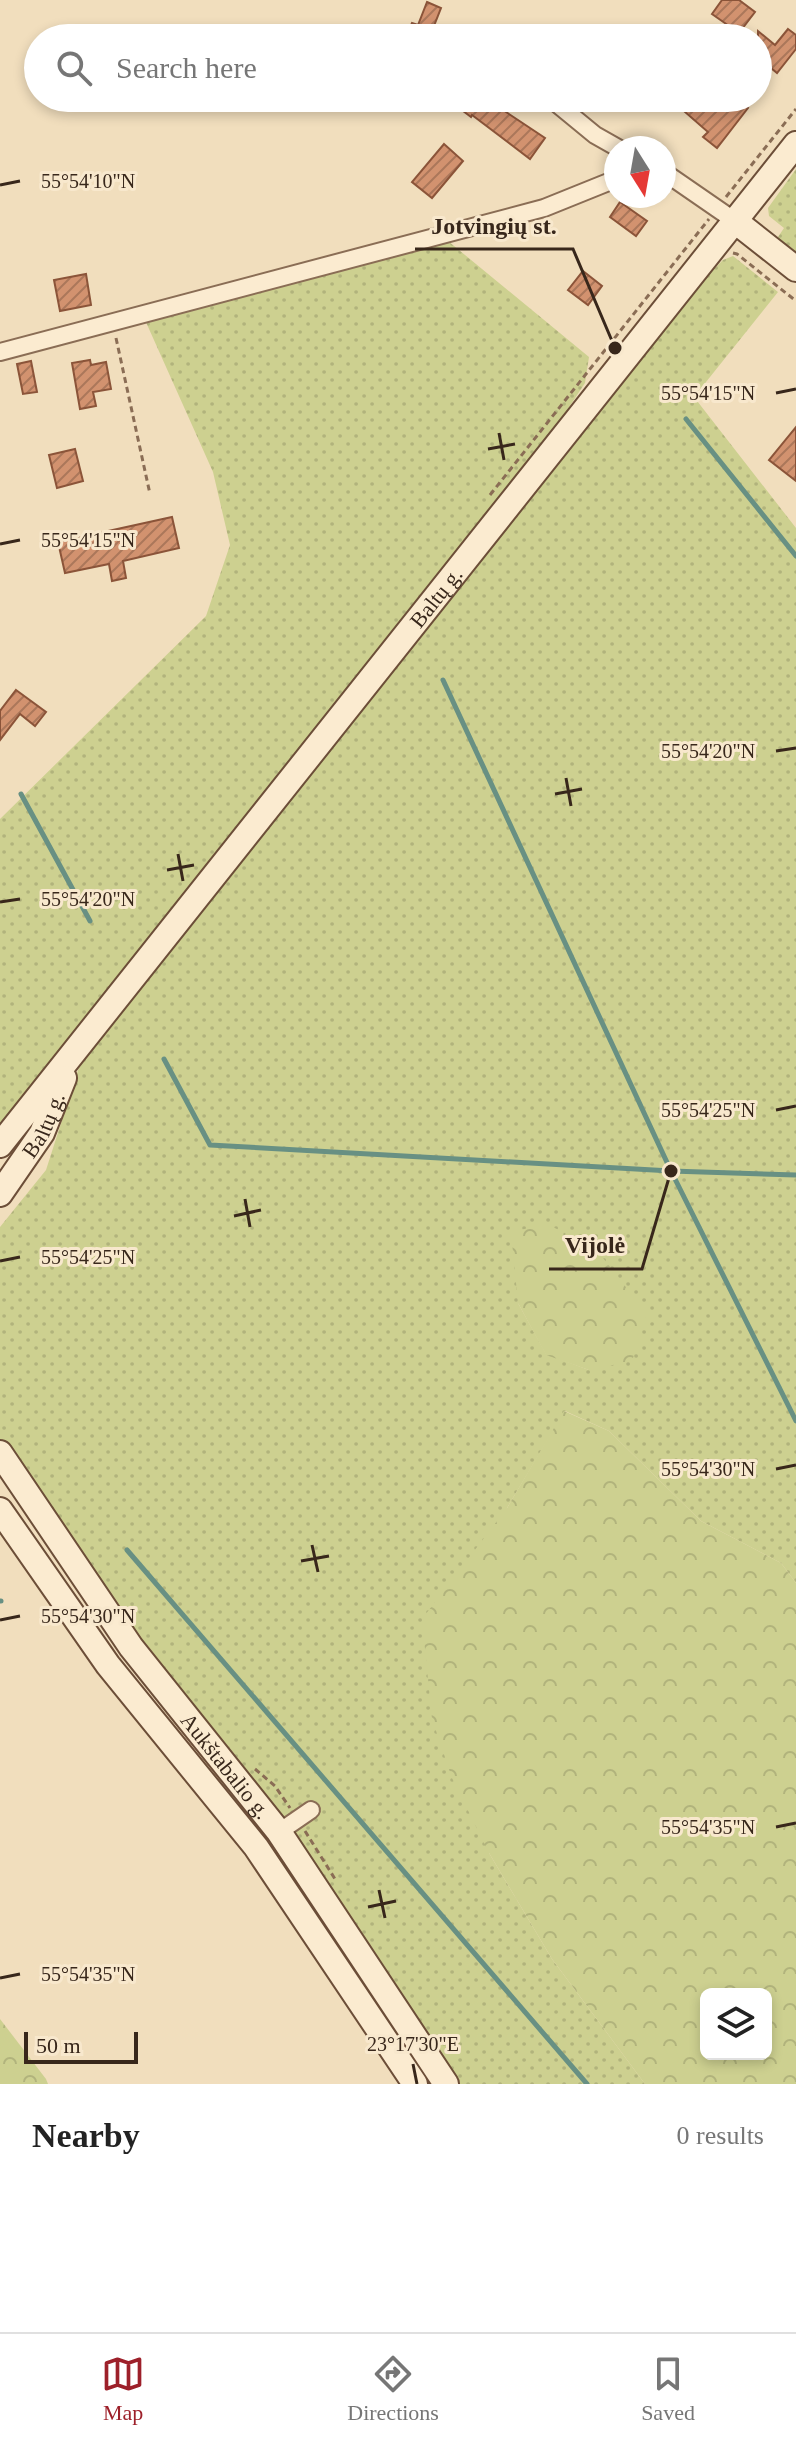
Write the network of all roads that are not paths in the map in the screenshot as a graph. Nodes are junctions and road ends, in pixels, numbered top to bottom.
1 (567, 112) edge
2 (604, 140) edge
3 (796, 144) edge
4 (676, 180) edge
5 (604, 184) edge
6 (735, 221) junction
7 (796, 269) edge
8 (0, 352) edge
9 (76, 1050) junction
10 (0, 1145) edge
11 (0, 1194) edge
12 (0, 1453) edge
13 (0, 1510) edge
14 (311, 1810) dead end
15 (279, 1832) junction
16 (415, 2084) edge
17 (446, 2084) edge

1 - 2 street
3 - 6 main road, Baltų g.
4 - 6 street
5 - 8 street
6 - 7 main road
6 - 9 main road, Baltų g.
9 - 10 main road, Baltų g.
9 - 11 main road, Baltų g.
12 - 15 main road, Aukštabalio g.
13 - 16 main road, Aukštabalio g.
14 - 15 street
15 - 17 main road, Aukštabalio g.

